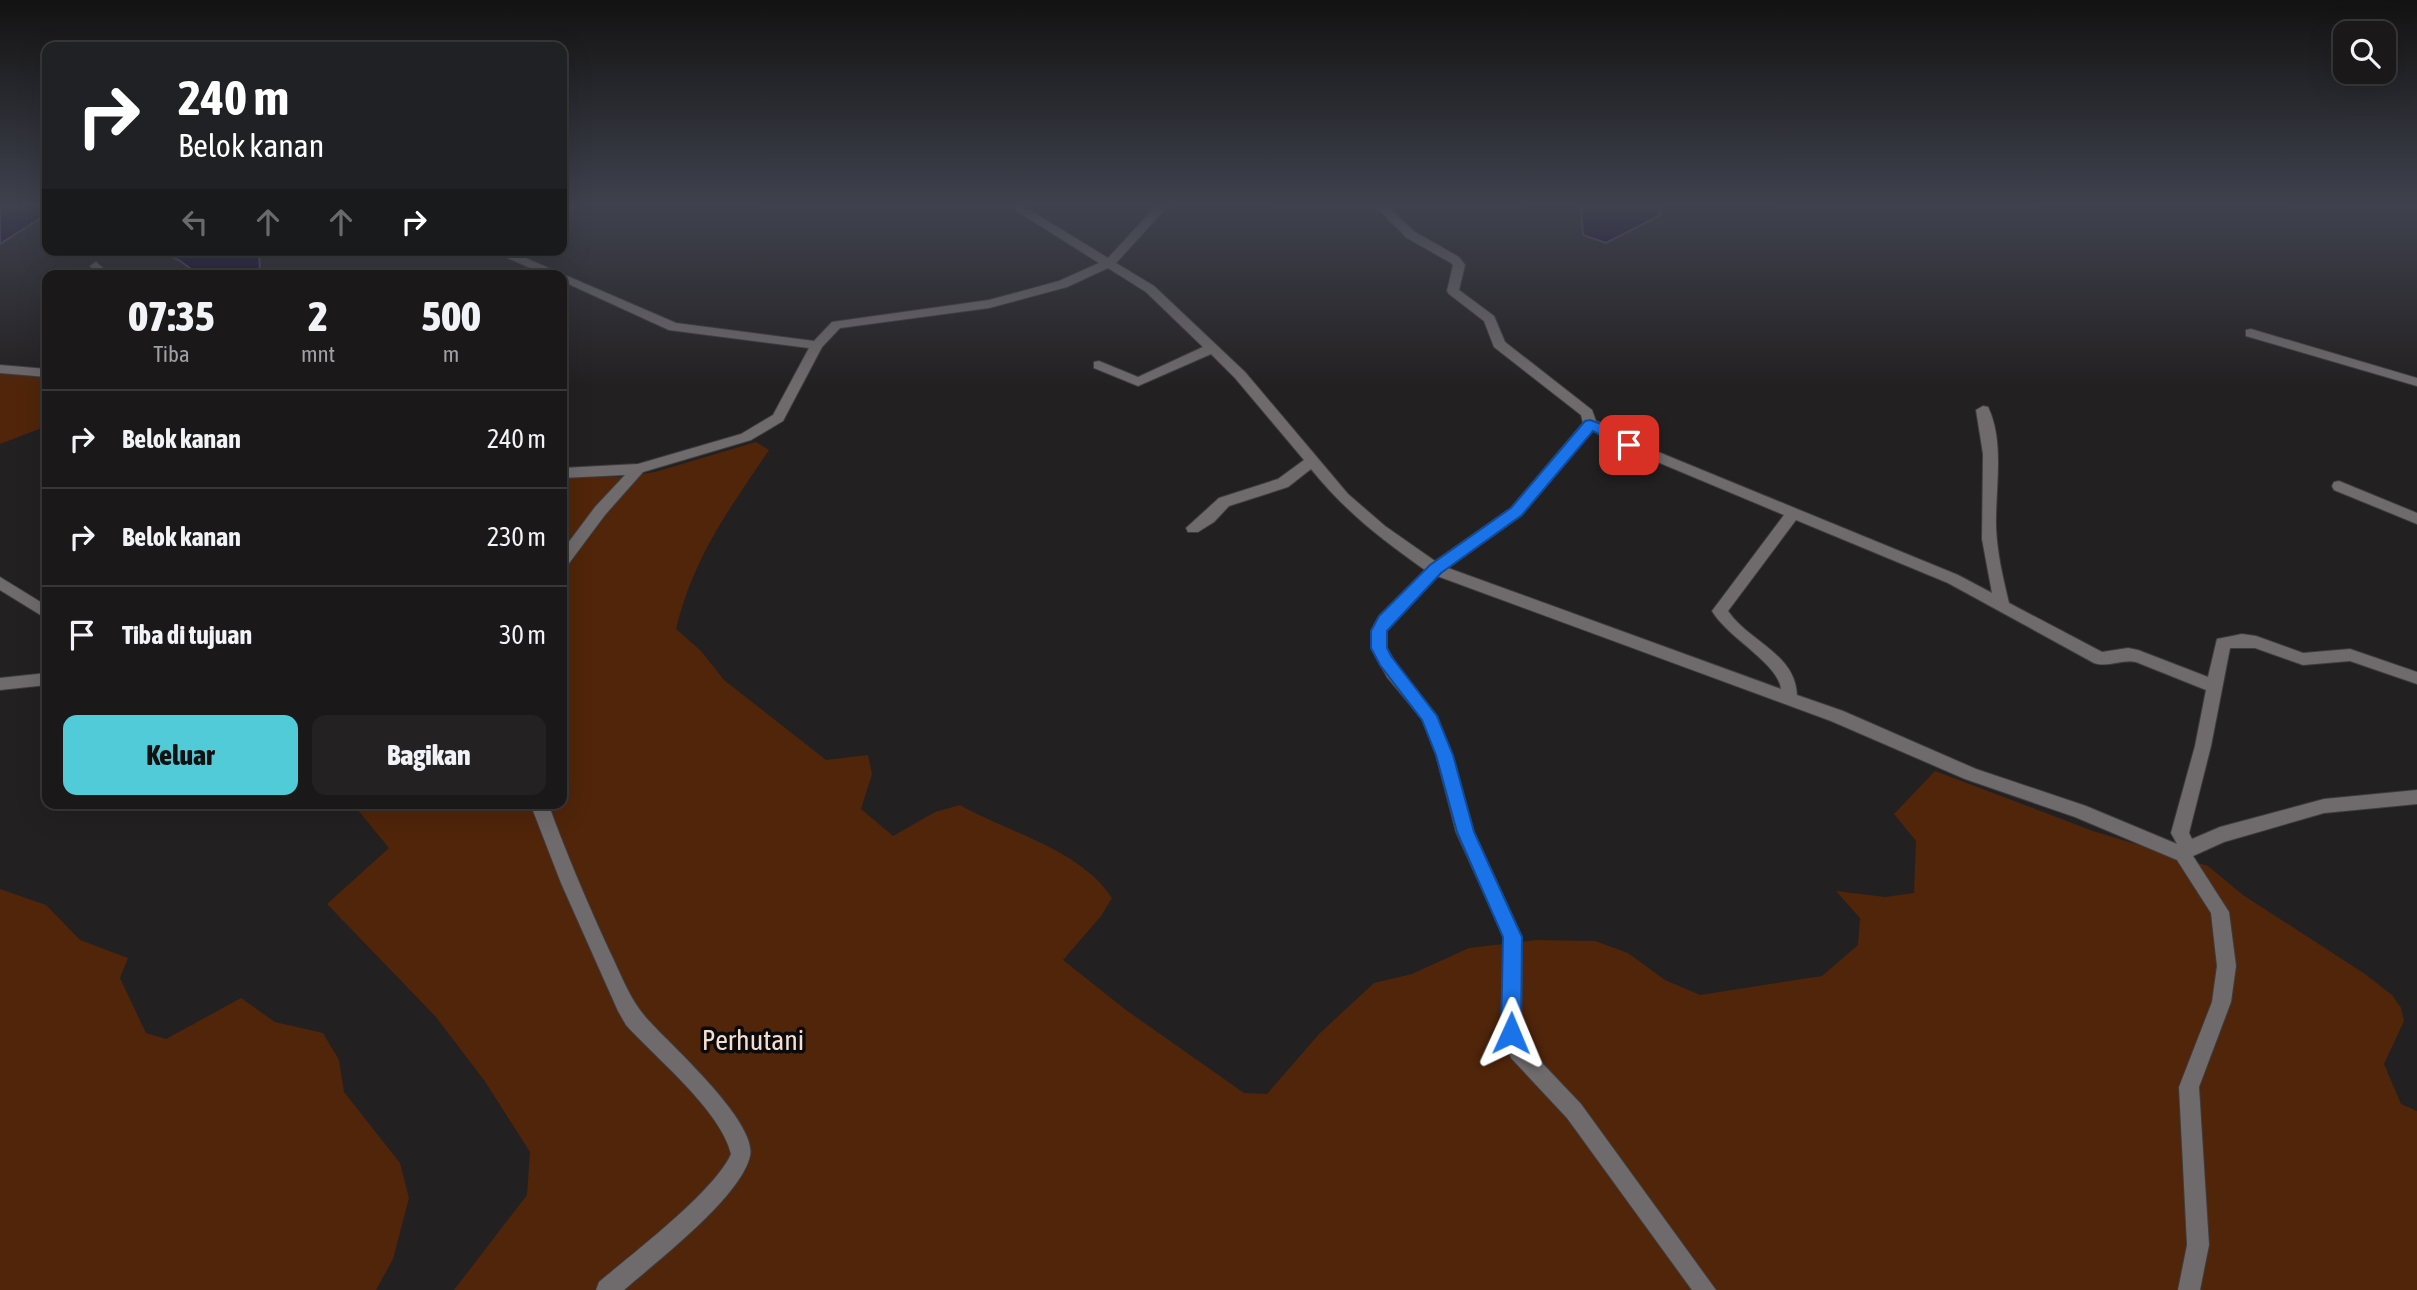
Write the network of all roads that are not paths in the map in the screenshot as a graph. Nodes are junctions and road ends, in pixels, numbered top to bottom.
1 (1104, 266) edge
2 (1115, 266) edge
3 (1459, 266) edge
4 (567, 279) edge
5 (2250, 333) dead end
6 (817, 345) junction
7 (1213, 348) junction
8 (1099, 365) dead end
9 (0, 369) edge
10 (42, 373) edge
11 (2417, 382) edge
12 (1983, 410) dead end
13 (1590, 424) junction
14 (1312, 461) junction
15 (638, 469) junction
16 (567, 473) edge
17 (2339, 486) dead end
18 (1794, 512) junction
19 (2417, 519) edge
20 (1193, 528) dead end
21 (567, 555) edge
22 (1435, 569) junction
23 (0, 583) edge
24 (2002, 604) junction
25 (42, 609) edge
26 (2417, 678) edge
27 (42, 680) edge
28 (0, 684) edge
29 (2214, 687) junction
30 (1788, 698) junction
31 (2417, 797) edge
32 (541, 809) edge
33 (2185, 852) junction
34 (607, 1290) edge
35 (1705, 1290) edge
36 (2189, 1290) edge

1 - 6 street
2 - 7 street
3 - 13 street
4 - 6 street
5 - 11 street
6 - 15 street
7 - 8 street
7 - 14 street
9 - 10 street
12 - 24 street
13 - 18 street
13 - 22 street
14 - 20 street
14 - 22 street
15 - 16 street
15 - 21 street
17 - 19 street
18 - 24 street
18 - 30 street
22 - 30 street
22 - 35 street
23 - 25 street
24 - 29 street
26 - 29 street
27 - 28 street
29 - 33 street
30 - 33 street
31 - 33 street
32 - 34 street
33 - 36 street

